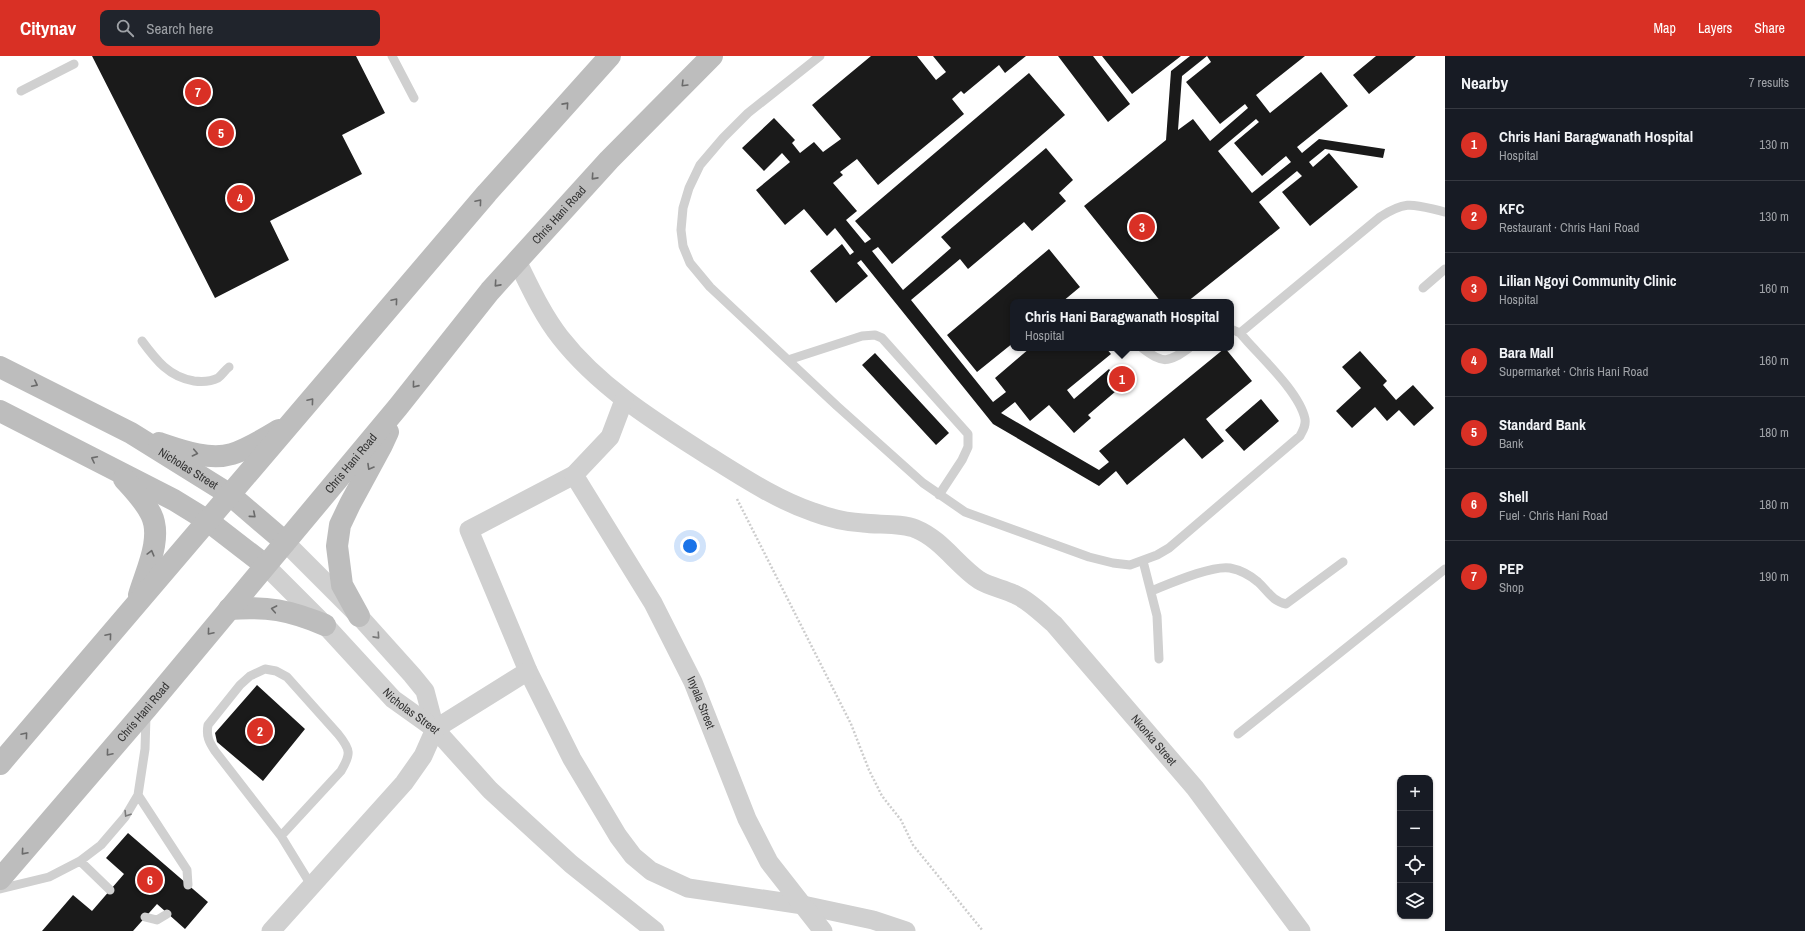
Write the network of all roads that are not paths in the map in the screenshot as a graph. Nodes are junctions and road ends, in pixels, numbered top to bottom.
1 (392, 56) edge
2 (610, 56) edge
3 (712, 56) edge
4 (820, 56) edge
5 (74, 64) dead end
6 (21, 90) dead end
7 (414, 98) dead end
8 (1445, 212) edge
9 (518, 261) junction
10 (1445, 269) edge
11 (1422, 288) dead end
12 (1234, 330) edge
13 (1240, 333) junction
14 (142, 341) dead end
15 (1146, 351) edge
16 (1185, 351) edge
17 (788, 360) junction
18 (0, 367) edge
19 (229, 367) dead end
20 (624, 400) junction
21 (398, 407) junction
22 (0, 411) edge
23 (293, 422) junction
24 (131, 433) junction
25 (116, 470) junction
26 (574, 474) junction
27 (229, 494) junction
28 (939, 495) junction
29 (208, 521) junction
30 (285, 542) junction
31 (1143, 561) junction
32 (1343, 562) dead end
33 (265, 565) junction
34 (1445, 569) edge
35 (1151, 591) junction
36 (136, 604) junction
37 (229, 609) junction
38 (359, 616) junction
39 (325, 625) junction
40 (1159, 659) dead end
41 (528, 671) junction
42 (147, 708) junction
43 (435, 729) junction
44 (1238, 734) dead end
45 (0, 764) edge
46 (138, 795) junction
47 (281, 836) junction
48 (80, 861) junction
49 (0, 879) edge
50 (188, 885) dead end
51 (311, 885) junction
52 (0, 889) edge
53 (110, 890) dead end
54 (803, 905) junction
55 (167, 914) dead end
56 (145, 917) dead end
57 (271, 931) edge
58 (655, 931) edge
59 (823, 931) edge
60 (906, 931) edge
61 (1301, 931) edge

1 - 7 lane
23 -> 2 main road
3 -> 9 main road, Chris Hani Road
4 - 17 lane
5 - 6 lane
8 - 13 lane
9 - 20 street, Nkonka Street
9 -> 21 main road, Chris Hani Road
10 - 11 lane
12 - 13 lane
13 - 31 lane
14 - 19 lane
15 - 16 lane
17 - 28 lane
17 - 28 lane
18 -> 24 main road, Nicholas Street
20 - 26 street
20 - 61 street, Nkonka Street
21 - 30 main road, Chris Hani Road
21 -> 38 main road
25 -> 22 main road, Nicholas Street
24 -> 23 main road
23 - 27 main road
24 - 27 main road, Nicholas Street
25 - 29 main road, Nicholas Street
36 -> 25 main road
26 - 41 street
26 - 54 street, Inyala Street
27 - 29 main road
27 -> 30 main road, Nicholas Street
28 - 31 lane
29 - 33 main road, Nicholas Street
29 - 36 main road
30 - 33 main road, Chris Hani Road
30 - 38 street, Nicholas Street
31 - 35 lane
32 - 35 lane
33 - 37 main road, Chris Hani Road
33 - 39 street, Nicholas Street
34 - 44 lane
35 - 40 lane
45 -> 36 main road
39 -> 37 main road
37 -> 42 main road, Chris Hani Road
38 -> 43 street, Nicholas Street
39 - 43 street, Nicholas Street
41 - 43 street
41 - 54 street
42 - 46 lane
42 -> 49 main road, Chris Hani Road
43 - 51 street
43 - 58 street
46 -> 48 lane
46 - 50 lane
47 - 47 lane
47 - 51 lane
48 - 52 lane
48 - 53 lane
51 - 57 street
54 - 59 street, Inyala Street
54 - 60 street
55 - 56 lane

